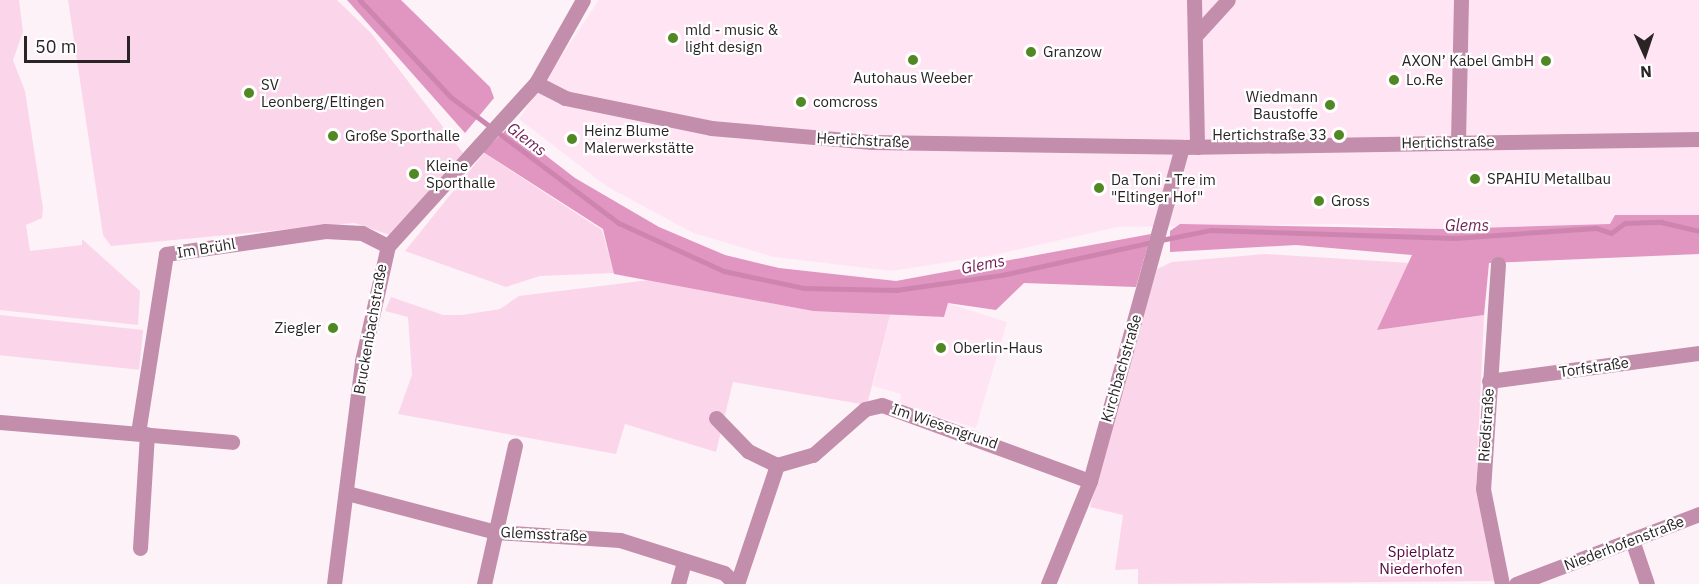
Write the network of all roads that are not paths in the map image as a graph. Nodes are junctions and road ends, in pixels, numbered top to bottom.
1 (583, 0) edge
2 (1194, 0) edge
3 (1228, 0) edge
4 (1461, 0) edge
5 (1196, 35) junction
6 (536, 83) junction
7 (1699, 139) edge
8 (1458, 142) junction
9 (1189, 147) junction
10 (388, 246) junction
11 (1498, 264) dead end
12 (1699, 353) edge
13 (1489, 381) junction
14 (716, 418) dead end
15 (0, 422) edge
16 (143, 434) junction
17 (232, 442) dead end
18 (515, 444) dead end
19 (777, 465) junction
20 (1090, 481) junction
21 (347, 493) junction
22 (1699, 514) edge
23 (496, 532) junction
24 (1632, 540) junction
25 (140, 548) dead end
26 (684, 561) junction
27 (334, 584) edge
28 (484, 584) edge
29 (678, 584) edge
30 (736, 584) edge
31 (1048, 584) edge
32 (1502, 584) edge
33 (1516, 584) edge
34 (1647, 584) edge

1 - 6 street, Bruckenbachstraße
2 - 5 street
3 - 5 street
4 - 8 street
5 - 9 street
6 - 9 street, Hertichstraße
6 - 10 street, Bruckenbachstraße
7 - 8 street, Hertichstraße
8 - 9 street, Hertichstraße
9 - 20 street, Kirchbachstraße
10 - 16 street, Im Brühl
10 - 21 street, Bruckenbachstraße
11 - 13 street, Riedstraße
12 - 13 street, Torfstraße
13 - 32 street, Riedstraße
14 - 19 street
15 - 16 street
16 - 17 street
16 - 25 street
18 - 23 street
19 - 20 street, Im Wiesengrund
19 - 30 street
20 - 31 street, Kirchbachstraße
21 - 23 street, Glemsstraße
21 - 27 street, Bruckenbachstraße
22 - 24 street, Niederhofenstraße
23 - 26 street, Glemsstraße
23 - 28 street
24 - 33 street, Niederhofenstraße
24 - 34 street
26 - 29 street
26 - 30 street, Glemsstraße

